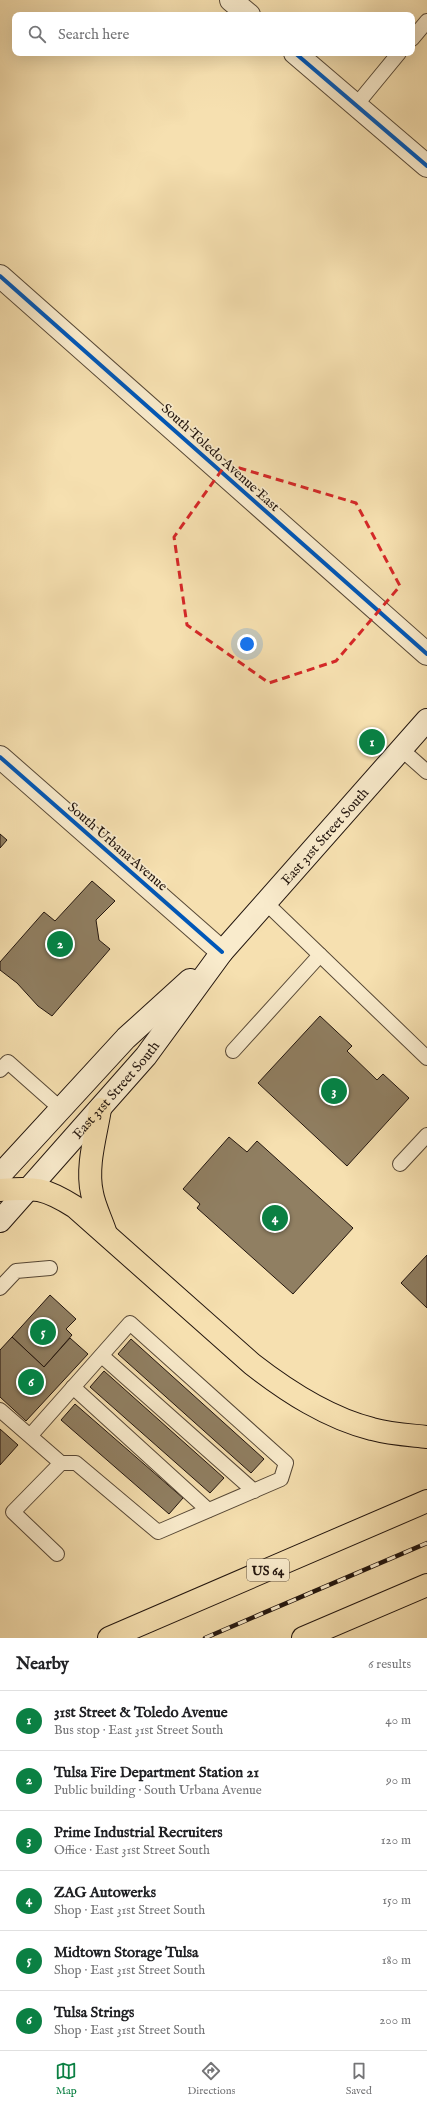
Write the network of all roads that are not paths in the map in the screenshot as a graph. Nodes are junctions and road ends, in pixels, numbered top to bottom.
1 (231, 0) edge
2 (245, 12) edge
3 (427, 22) edge
4 (415, 35) edge
5 (299, 56) edge
6 (397, 56) edge
7 (357, 104) junction
8 (427, 166) edge
9 (0, 276) edge
10 (427, 654) edge
11 (427, 720) edge
12 (401, 749) junction
13 (0, 757) edge
14 (427, 772) edge
15 (265, 902) junction
16 (222, 952) junction
17 (320, 955) junction
18 (233, 1051) dead end
19 (427, 1058) edge
20 (0, 1070) edge
21 (61, 1109) junction
22 (100, 1109) junction
23 (427, 1136) edge
24 (400, 1164) dead end
25 (0, 1175) edge
26 (30, 1187) junction
27 (0, 1190) edge
28 (0, 1221) edge
29 (105, 1232) junction
30 (50, 1268) dead end
31 (0, 1288) edge
32 (102, 1356) junction
33 (73, 1387) junction
34 (0, 1410) edge
35 (30, 1436) junction
36 (427, 1437) edge
37 (61, 1463) junction
38 (254, 1491) junction
39 (427, 1501) edge
40 (208, 1510) junction
41 (57, 1554) dead end
42 (427, 1585) edge
43 (109, 1638) edge
44 (303, 1638) edge

1 - 2 street
3 - 4 lane
5 - 7 street
6 - 7 lane
7 - 8 street
9 - 10 street, South Toledo Avenue East
11 - 12 street, East 31st Street South
12 - 14 lane
12 - 15 street, East 31st Street South
13 - 16 street, South Urbana Avenue
15 - 16 street, East 31st Street South
15 - 17 lane
16 - 21 street, East 31st Street South
16 - 22 street, East 31st Street South
17 - 18 lane
17 - 19 lane
20 - 21 lane
21 - 25 street, East 31st Street South
22 - 26 street, East 31st Street South
22 - 29 highway
23 - 24 lane
26 - 27 highway
26 - 28 street, East 31st Street South
26 - 29 highway
29 - 36 highway
30 - 31 lane
32 - 33 lane
32 - 38 lane
32 - 38 lane
33 - 35 lane
33 - 40 lane
34 - 35 lane
35 - 37 lane
37 - 40 lane
37 - 41 lane
38 - 40 lane
39 - 43 highway, US 64
42 - 44 highway

